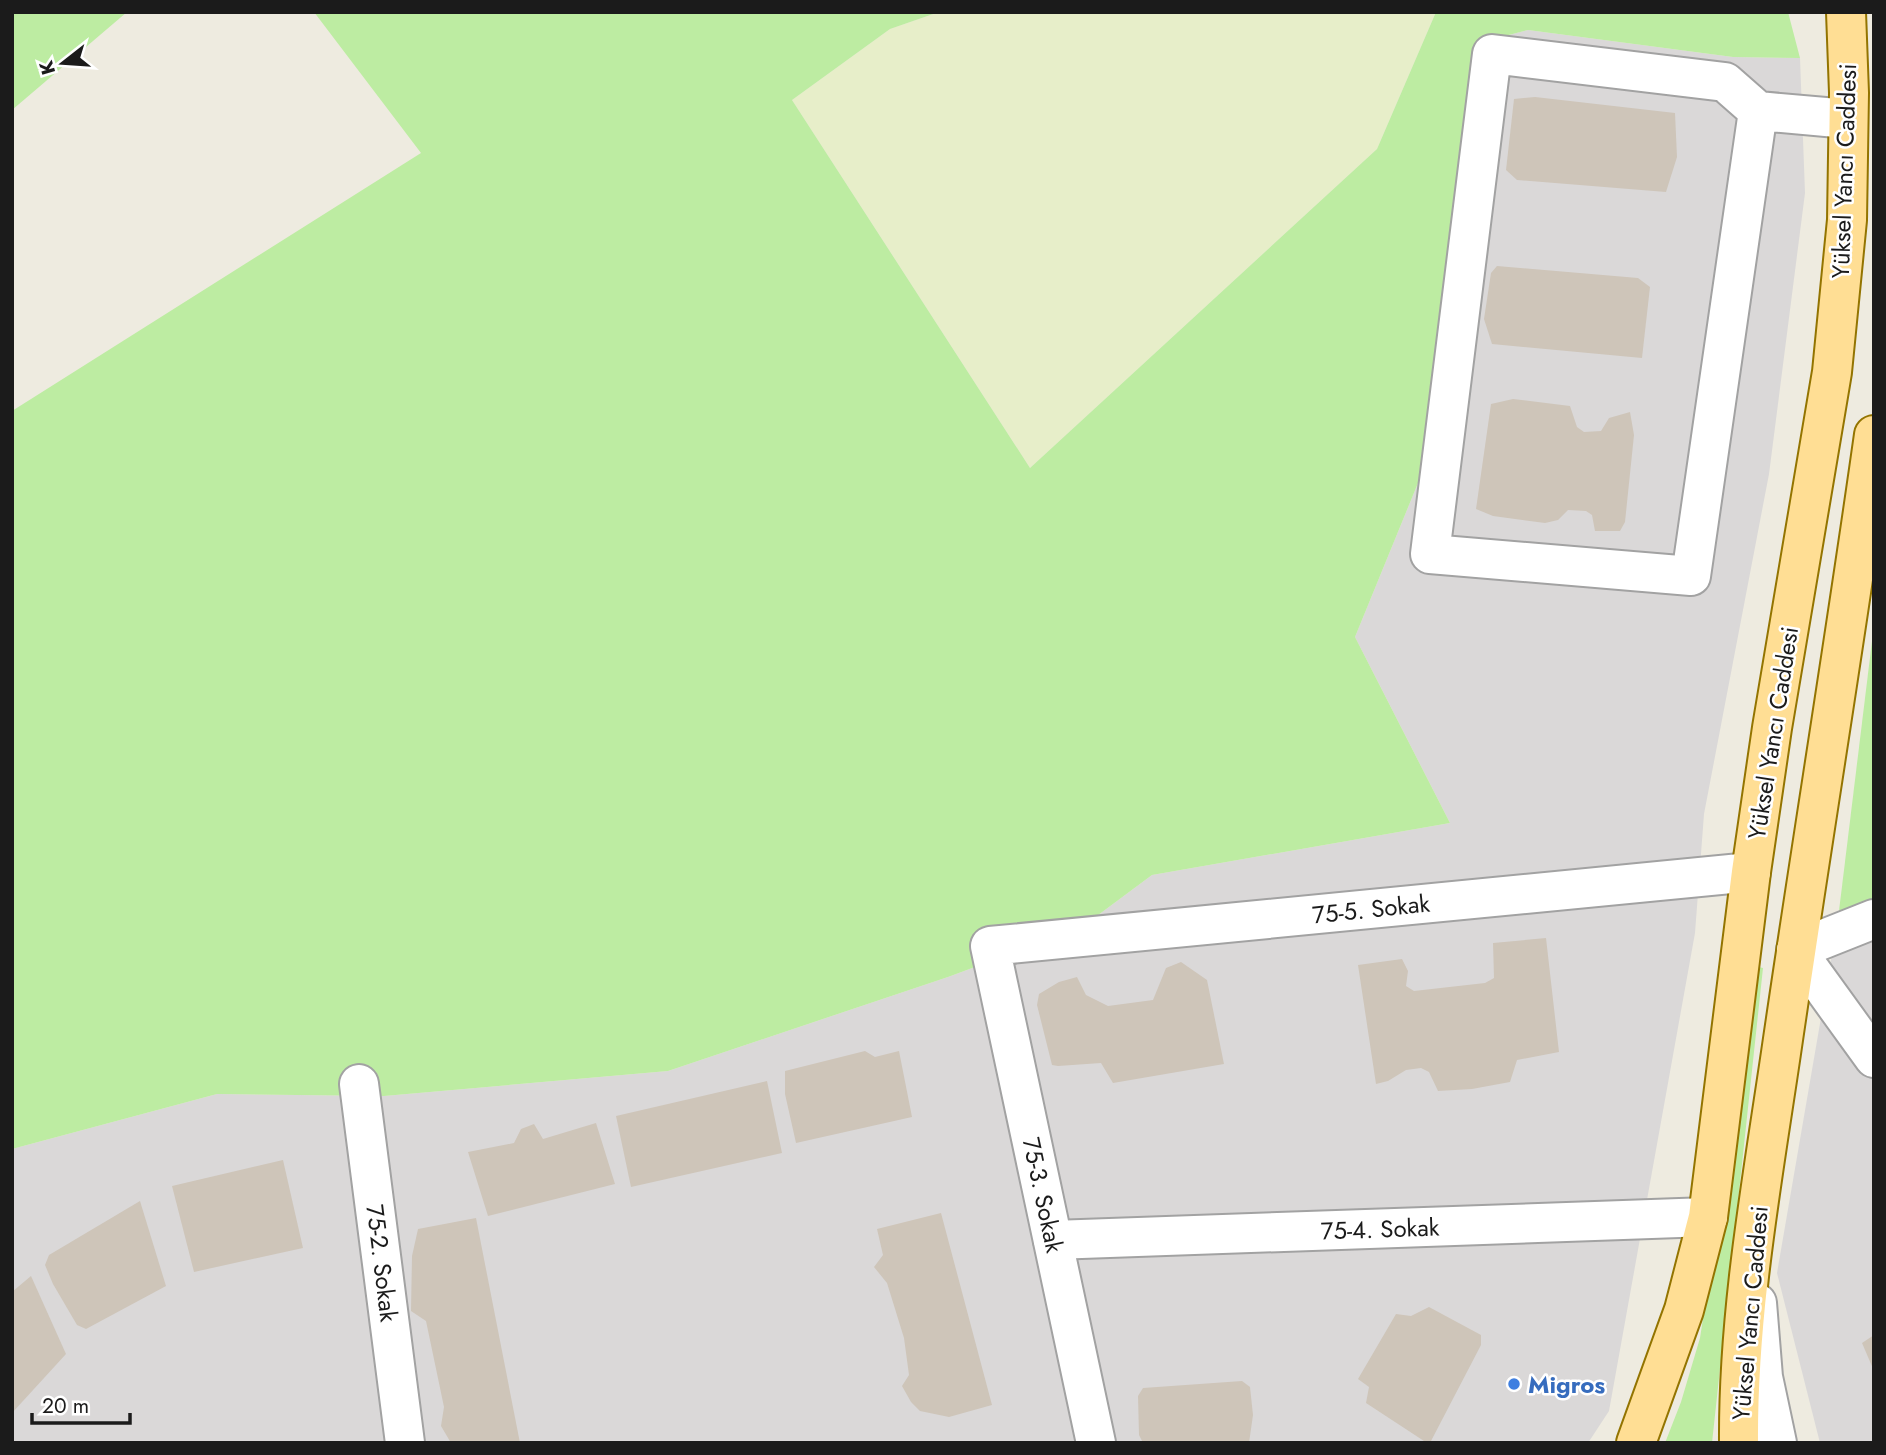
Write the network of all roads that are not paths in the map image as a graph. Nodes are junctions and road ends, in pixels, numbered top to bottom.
1 (1846, 12) edge
2 (1758, 111) junction
3 (1848, 119) junction
4 (1874, 435) edge
5 (1751, 872) junction
6 (1874, 919) edge
7 (990, 946) joint
8 (1796, 950) junction
9 (1874, 1058) edge
10 (359, 1084) dead end
11 (1708, 1217) junction
12 (1053, 1240) junction
13 (1753, 1243) junction
14 (405, 1443) edge
15 (1096, 1443) edge
16 (1636, 1443) edge
17 (1739, 1443) edge
18 (1777, 1443) edge

1 - 3 main road, Yüksel Yancı Caddesi
2 - 2 street
2 - 3 street
3 - 5 main road, Yüksel Yancı Caddesi
4 - 8 main road, Yüksel Yancı Caddesi
5 - 7 street, 75-5. Sokak
5 - 11 main road, Yüksel Yancı Caddesi
6 - 8 street
7 - 12 street, 75-3. Sokak
8 - 9 street
8 - 13 main road, Yüksel Yancı Caddesi
10 - 14 street, 75-2. Sokak
11 - 12 street, 75-4. Sokak
11 - 16 main road, Yüksel Yancı Caddesi
12 - 15 street, 75-3. Sokak
13 - 17 main road, Yüksel Yancı Caddesi
13 - 18 street

